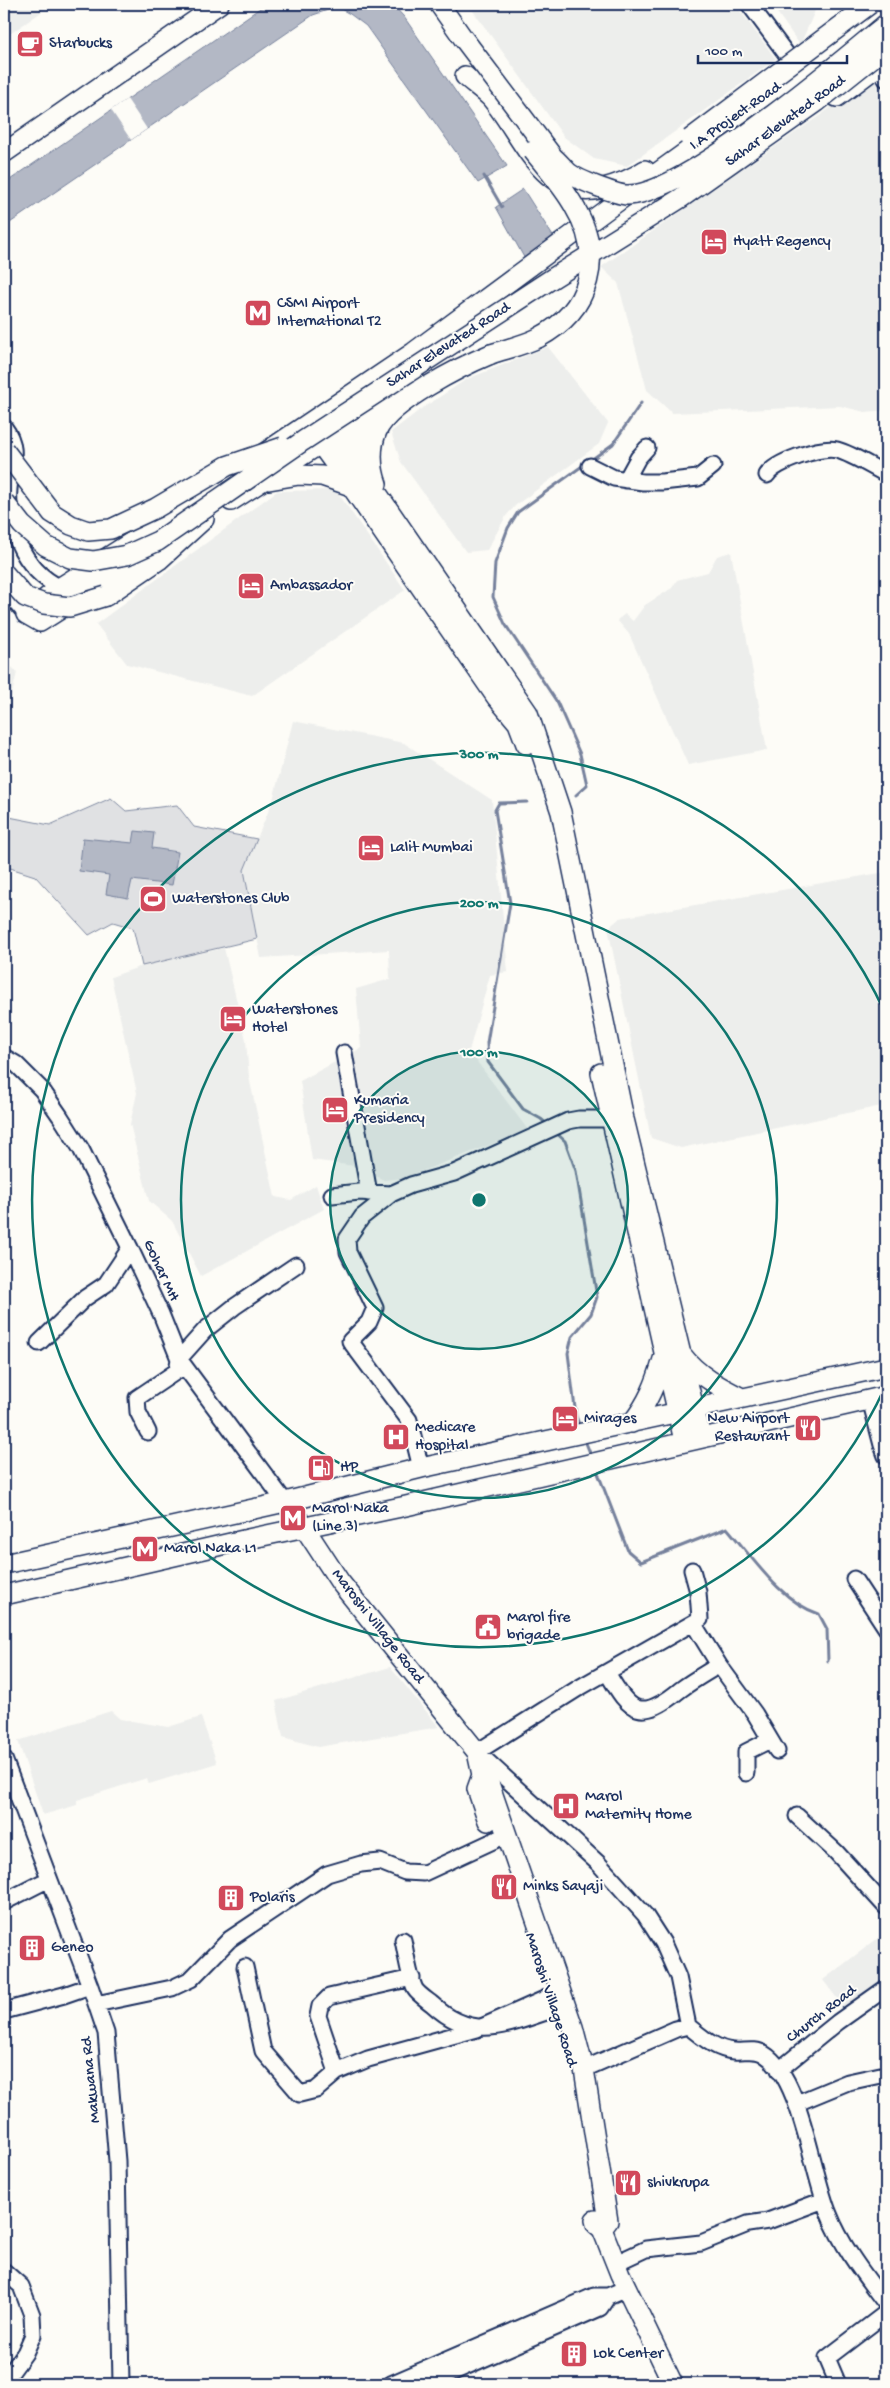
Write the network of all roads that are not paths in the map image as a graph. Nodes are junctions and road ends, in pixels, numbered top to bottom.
1 (219, 4) edge
2 (439, 4) edge
3 (749, 4) edge
4 (870, 4) edge
5 (886, 8) edge
6 (886, 24) edge
7 (463, 38) junction
8 (886, 47) edge
9 (884, 68) edge
10 (799, 72) junction
11 (465, 76) dead end
12 (822, 107) junction
13 (4, 152) edge
14 (368, 411) junction
15 (323, 414) junction
16 (4, 427) edge
17 (336, 433) junction
18 (310, 437) junction
19 (647, 448) dead end
20 (4, 450) edge
21 (590, 466) dead end
22 (713, 466) dead end
23 (360, 467) junction
24 (886, 474) edge
25 (767, 475) dead end
26 (263, 480) junction
27 (626, 480) junction
28 (351, 486) junction
29 (382, 499) junction
30 (4, 502) edge
31 (204, 519) junction
32 (4, 573) edge
33 (4, 587) edge
34 (56, 590) junction
35 (82, 595) junction
36 (33, 618) junction
37 (344, 1053) dead end
38 (4, 1058) edge
39 (617, 1119) junction
40 (369, 1193) junction
41 (391, 1194) junction
42 (332, 1195) dead end
43 (130, 1248) junction
44 (296, 1265) dead end
45 (39, 1343) dead end
46 (673, 1356) junction
47 (178, 1359) junction
48 (886, 1367) edge
49 (742, 1398) junction
50 (878, 1398) edge
51 (695, 1408) junction
52 (676, 1413) junction
53 (632, 1422) junction
54 (148, 1432) dead end
55 (693, 1439) junction
56 (886, 1456) edge
57 (422, 1468) junction
58 (382, 1479) junction
59 (285, 1502) junction
60 (388, 1509) junction
61 (304, 1527) junction
62 (4, 1564) edge
63 (692, 1570) dead end
64 (854, 1579) dead end
65 (4, 1595) edge
66 (693, 1623) junction
67 (886, 1628) edge
68 (719, 1666) junction
69 (608, 1672) junction
70 (478, 1752) junction
71 (4, 1759) edge
72 (746, 1773) dead end
73 (798, 1816) dead end
74 (501, 1838) junction
75 (49, 1879) junction
76 (4, 1902) edge
77 (886, 1908) edge
78 (403, 1940) dead end
79 (245, 1967) dead end
80 (412, 1978) junction
81 (90, 1986) junction
82 (886, 1988) edge
83 (558, 2001) junction
84 (96, 2004) junction
85 (4, 2011) edge
86 (688, 2026) junction
87 (477, 2029) junction
88 (584, 2069) junction
89 (779, 2070) junction
90 (337, 2072) junction
91 (886, 2075) edge
92 (797, 2103) junction
93 (824, 2200) junction
94 (602, 2229) junction
95 (616, 2263) junction
96 (4, 2271) edge
97 (627, 2288) junction
98 (608, 2296) junction
99 (886, 2304) edge
100 (886, 2313) edge
101 (4, 2382) edge
102 (121, 2384) edge
103 (391, 2384) edge
104 (426, 2384) edge
105 (673, 2384) edge
106 (838, 2384) edge

1 - 13 main road
2 - 7 main road, Sahar Elevated Road, bridge
3 - 10 street
4 - 11 main road, bridge
5 - 10 main road, I A Project Road
6 - 7 main road, Sahar Elevated Road, bridge
7 - 29 main road, bridge
8 - 18 main road, Sahar Elevated Road, bridge
9 - 12 main road
10 - 12 street
10 - 15 main road, I A Project Road
12 - 14 main road
14 - 17 main road
14 - 23 main road
15 - 17 main road
15 - 18 main road, I A Project Road
16 - 34 street
17 - 18 main road
17 - 23 main road
18 - 20 main road, bridge
18 - 26 main road
18 - 28 main road
18 - 30 main road, Sahar Elevated Road, bridge
18 - 34 main road
19 - 27 street
21 - 27 street
22 - 27 street
23 - 29 main road
24 - 25 street
26 - 28 main road
26 - 31 main road
28 - 39 main road
29 - 39 main road
31 - 32 main road, bridge
31 - 35 main road
33 - 34 street
33 - 36 street
34 - 35 street
34 - 36 main road
35 - 36 main road
37 - 40 street
38 - 43 street, Gohar MH
39 - 41 street
39 - 46 main road
40 - 41 street
40 - 42 street
41 - 57 street
43 - 45 street
43 - 47 street, Gohar MH
44 - 47 street
46 - 49 main road
46 - 51 main road
46 - 52 main road
46 - 53 main road
47 - 54 street
47 - 59 street, Gohar MH
48 - 49 main road
49 - 51 main road
50 - 55 main road
50 - 56 street
51 - 52 main road
51 - 55 main road
52 - 53 main road
52 - 55 main road
53 - 57 main road
55 - 60 main road
57 - 58 main road
58 - 59 main road
58 - 60 main road
59 - 61 main road, Maroshi Village Road
59 - 62 main road
60 - 61 main road
61 - 65 main road
61 - 70 main road, Maroshi Village Road
63 - 66 street
64 - 67 street
66 - 68 street
66 - 69 street
68 - 69 street
68 - 72 street
69 - 70 street
70 - 74 main road, Maroshi Village Road
70 - 86 street
71 - 75 street, Makwana Rd
73 - 77 street
74 - 83 main road, Maroshi Village Road
74 - 84 street
75 - 76 street
75 - 81 street, Makwana Rd
78 - 80 street
79 - 90 street
80 - 87 street
80 - 90 street
81 - 84 street, Makwana Rd
81 - 85 street
82 - 89 street, Church Road
83 - 87 street
83 - 88 main road, Maroshi Village Road
83 - 94 main road, Maroshi Village Road
84 - 102 street, Makwana Rd
86 - 88 street
86 - 89 street
87 - 90 street
88 - 94 main road, Maroshi Village Road
89 - 92 street
91 - 92 street
92 - 93 street
93 - 95 street
93 - 99 street
94 - 95 main road, Maroshi Village Road
95 - 97 main road, Maroshi Village Road
96 - 101 street
97 - 98 street
97 - 105 main road, Maroshi Village Road
98 - 103 street
98 - 104 street
100 - 106 street

